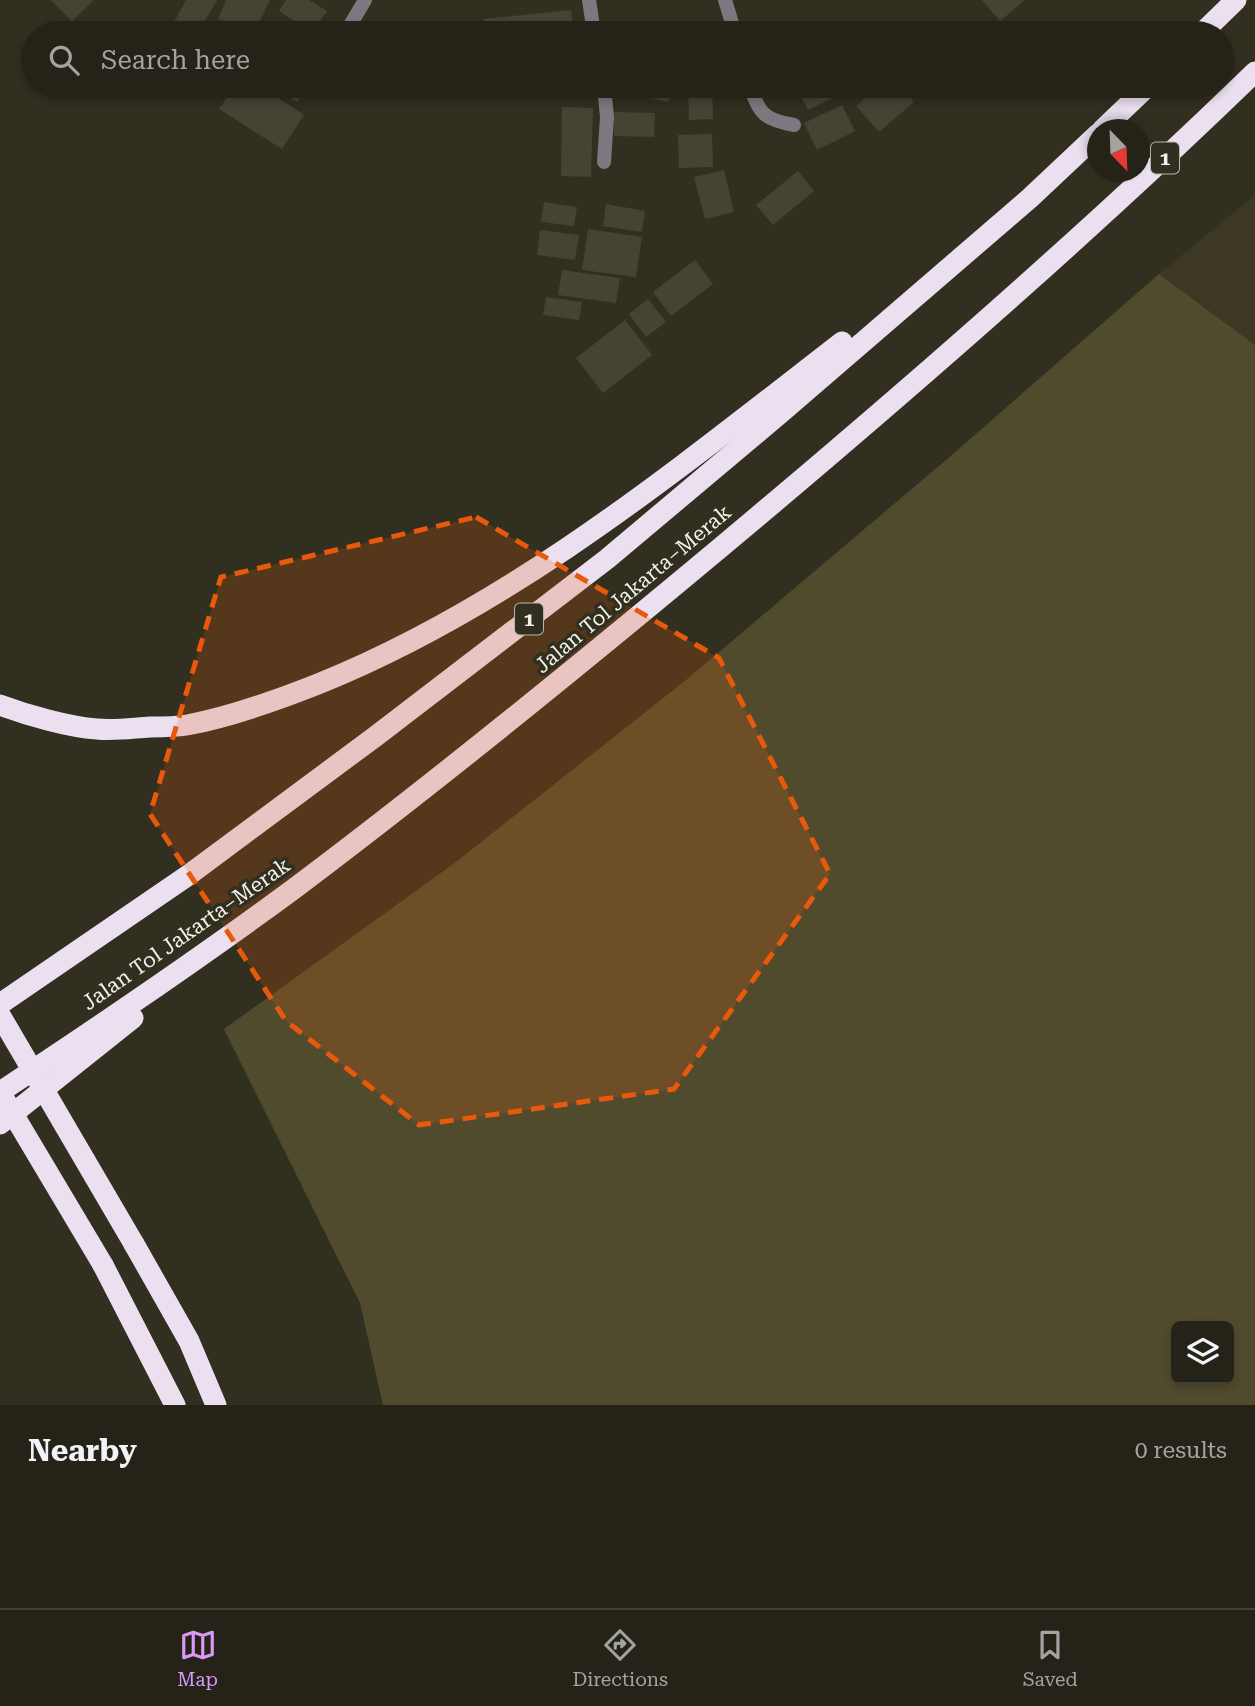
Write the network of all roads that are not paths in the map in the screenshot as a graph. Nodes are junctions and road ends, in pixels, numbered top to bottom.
1 (365, 0) edge
2 (589, 0) edge
3 (725, 0) edge
4 (1236, 0) edge
5 (353, 21) edge
6 (592, 21) edge
7 (731, 21) edge
8 (1214, 21) edge
9 (1255, 72) edge
10 (1234, 92) edge
11 (605, 98) edge
12 (755, 98) edge
13 (1135, 98) edge
14 (1227, 98) edge
15 (1114, 119) edge
16 (794, 125) dead end
17 (1087, 144) edge
18 (604, 162) dead end
19 (1030, 198) junction
20 (0, 705) edge
21 (293, 889) junction
22 (0, 1004) edge
23 (0, 1015) edge
24 (0, 1092) edge
25 (0, 1124) edge
26 (175, 1405) edge
27 (216, 1405) edge

1 - 5 street
2 - 6 street
3 - 7 street
4 - 8 highway
9 - 10 highway, Jalan Tol Jakarta–Merak / 1
11 - 18 street
12 - 16 street
13 - 15 highway
14 - 21 highway, Jalan Tol Jakarta–Merak / 1
17 - 19 highway, Jalan Tol Jakarta–Merak / 1
19 - 20 highway
19 - 22 highway, Jalan Tol Jakarta–Merak / 1
21 - 24 highway, Jalan Tol Jakarta–Merak / 1
21 - 25 highway
23 - 27 highway, bridge
24 - 26 highway, bridge

